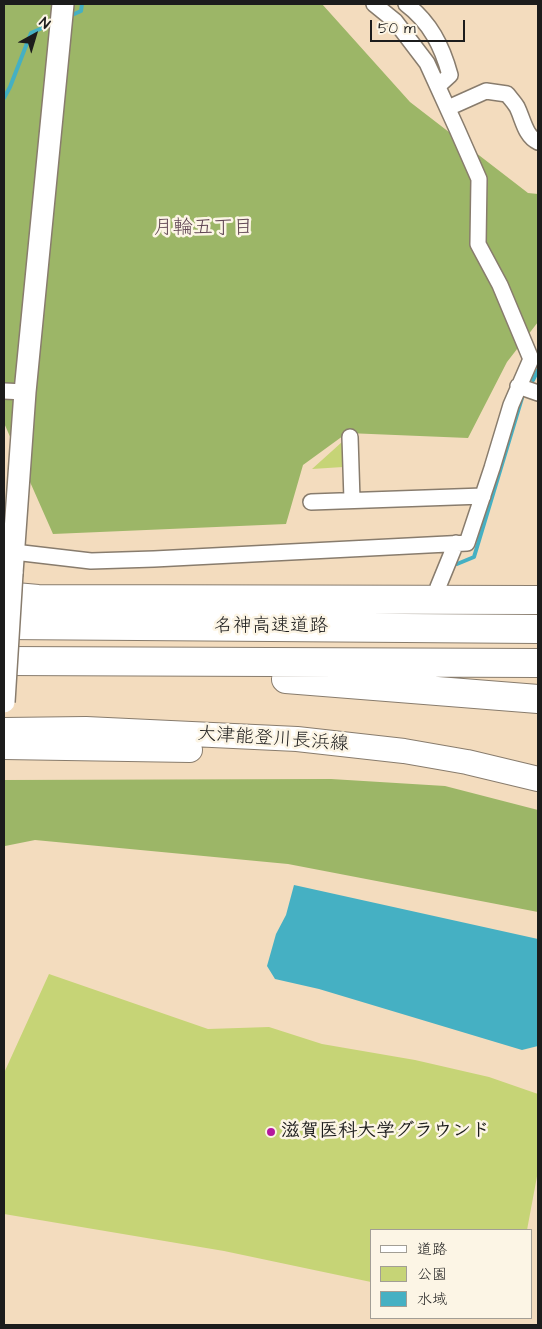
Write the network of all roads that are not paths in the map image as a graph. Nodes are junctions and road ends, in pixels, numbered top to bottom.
1 (63, 4) edge
2 (374, 4) edge
3 (406, 4) edge
4 (438, 86) junction
5 (448, 108) junction
6 (538, 142) edge
7 (518, 386) junction
8 (4, 391) edge
9 (25, 392) junction
10 (538, 393) edge
11 (350, 438) dead end
12 (483, 496) junction
13 (352, 500) junction
14 (311, 502) dead end
15 (456, 543) junction
16 (14, 552) junction
17 (8, 585) edge
18 (438, 587) dead end
19 (538, 600) edge
20 (4, 625) edge
21 (538, 630) edge
22 (4, 661) edge
23 (95, 662) junction
24 (538, 663) edge
25 (538, 699) edge
26 (4, 702) edge
27 (4, 730) edge
28 (4, 748) edge
29 (538, 779) edge
30 (538, 795) edge

1 - 9 street
2 - 4 street
3 - 4 street
4 - 5 street
5 - 6 street
5 - 7 street
7 - 10 street
7 - 12 street
8 - 9 street
9 - 16 street
11 - 13 street
12 - 13 street
12 - 15 street
13 - 14 street
15 - 16 street
15 - 18 street
16 - 17 street
17 - 19 highway
17 - 26 street, bridge
20 - 21 highway, 名神高速道路
22 - 23 highway, 名神高速道路
23 - 24 highway, 名神高速道路
23 - 25 highway
27 - 29 main road, 大津能登川長浜線
28 - 30 main road, 大津能登川長浜線

